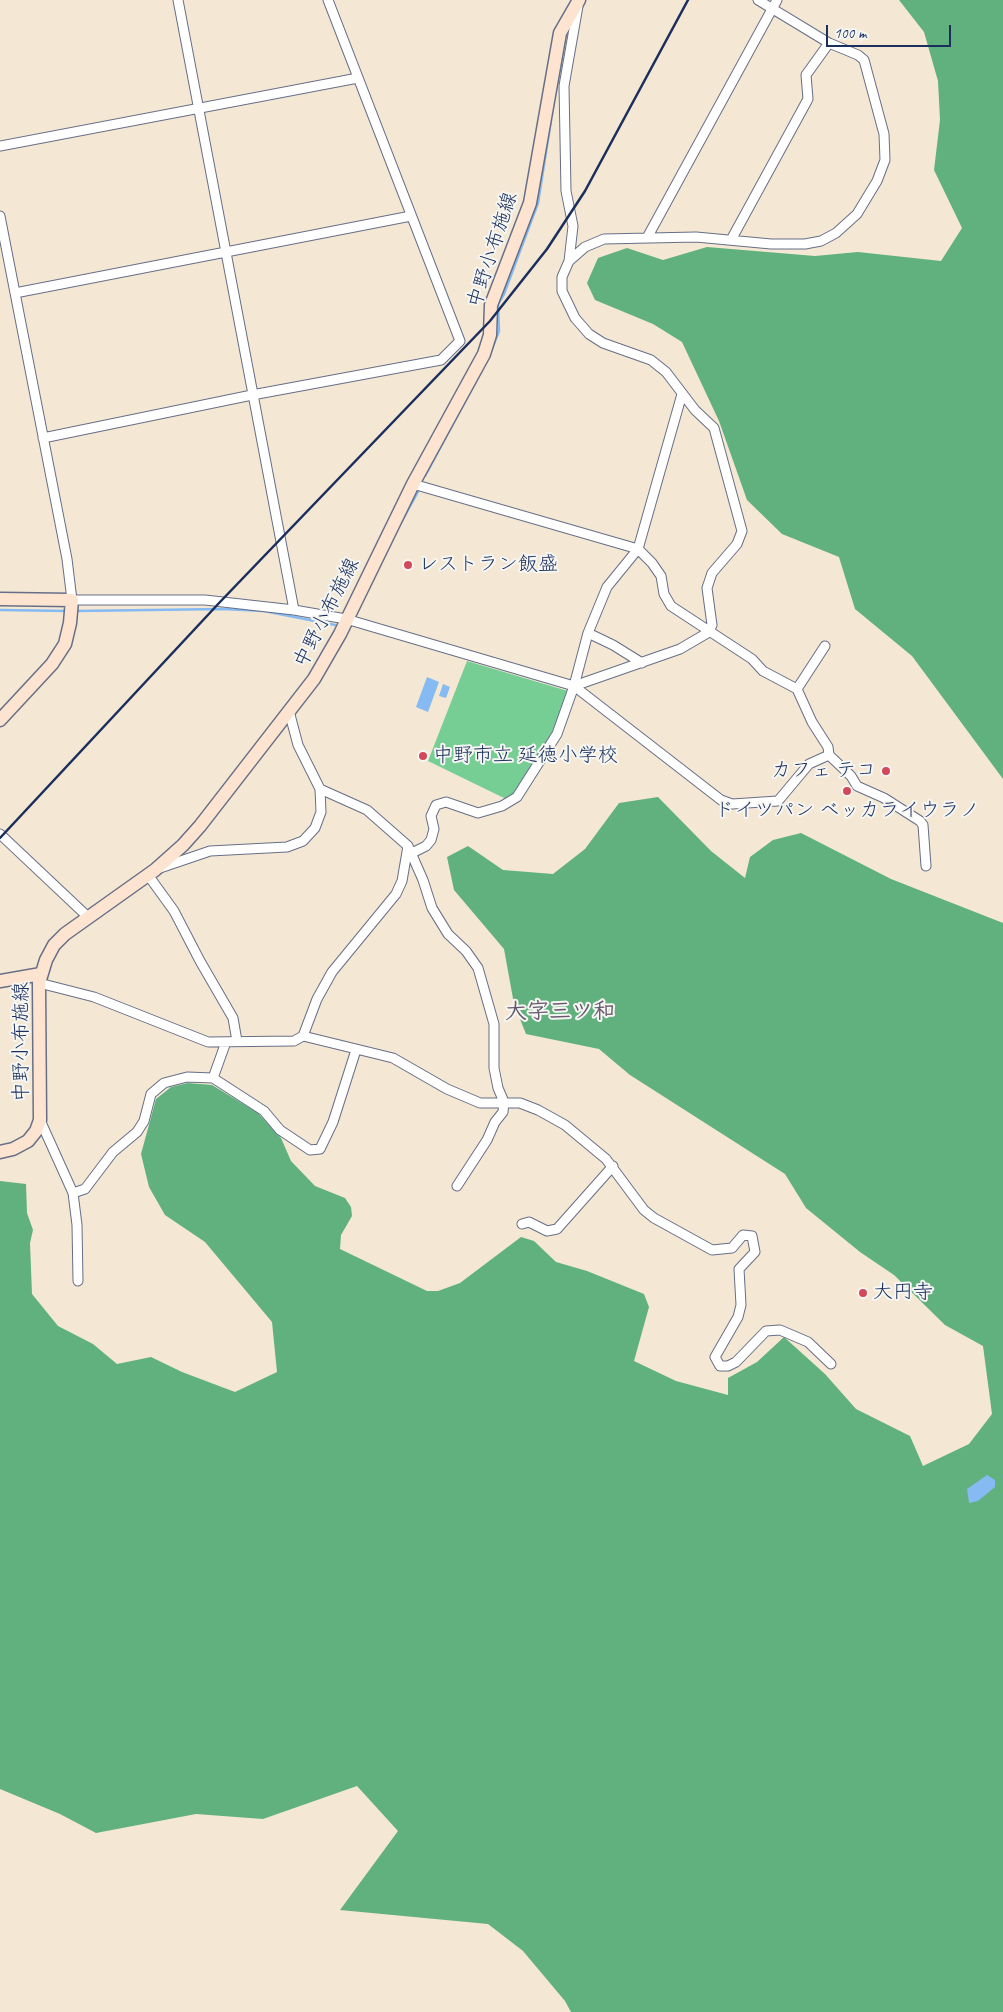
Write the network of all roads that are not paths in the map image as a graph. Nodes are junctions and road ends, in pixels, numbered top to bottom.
1 (178, 0) edge
2 (328, 0) edge
3 (758, 0) edge
4 (777, 0) edge
5 (579, 2) edge
6 (772, 9) junction
7 (829, 43) junction
8 (358, 78) junction
9 (198, 108) junction
10 (0, 146) edge
11 (0, 216) edge
12 (411, 216) junction
13 (648, 236) junction
14 (731, 240) junction
15 (225, 252) junction
16 (568, 261) junction
17 (15, 293) junction
18 (682, 394) junction
19 (252, 395) junction
20 (43, 438) junction
21 (413, 484) junction
22 (638, 549) junction
23 (0, 599) edge
24 (72, 600) junction
25 (294, 610) junction
26 (346, 619) junction
27 (709, 632) junction
28 (588, 633) junction
29 (825, 646) dead end
30 (642, 663) junction
31 (574, 686) junction
32 (797, 690) junction
33 (289, 711) junction
34 (0, 720) edge
35 (829, 755) junction
36 (320, 789) junction
37 (0, 834) edge
38 (410, 849) junction
39 (926, 866) dead end
40 (151, 872) junction
41 (88, 917) junction
42 (40, 978) junction
43 (0, 981) edge
44 (303, 1036) junction
45 (238, 1040) junction
46 (226, 1042) junction
47 (356, 1050) junction
48 (213, 1078) junction
49 (504, 1102) junction
50 (40, 1120) junction
51 (0, 1152) edge
52 (613, 1166) junction
53 (457, 1186) dead end
54 (73, 1193) junction
55 (522, 1224) dead end
56 (78, 1281) dead end
57 (831, 1364) dead end

1 - 9 street
2 - 8 street
3 - 6 street
4 - 6 street
5 - 16 street
5 - 21 main road, 中野小布施線
6 - 7 street
6 - 13 street
7 - 14 street
7 - 14 street
8 - 9 street
8 - 12 street
9 - 10 street
9 - 15 street
11 - 17 street
12 - 15 street
12 - 19 street
13 - 14 street
13 - 16 street
15 - 17 street
15 - 19 street
16 - 18 street
17 - 20 street
18 - 22 street
18 - 27 street
19 - 20 street
19 - 25 street
20 - 24 street
21 - 22 street
21 - 26 main road, 中野小布施線
22 - 27 street
22 - 28 street
23 - 24 main road
24 - 25 street
24 - 34 main road
25 - 26 street
26 - 31 street
26 - 33 main road, 中野小布施線
27 - 30 street
27 - 32 street
28 - 30 street
28 - 31 street
29 - 32 street
30 - 31 street
31 - 35 street
31 - 38 street
32 - 35 street
33 - 36 street
33 - 40 main road, 中野小布施線
35 - 39 street
36 - 38 street
36 - 40 street
37 - 41 street
38 - 44 street
38 - 49 street
40 - 41 main road, 中野小布施線
40 - 45 street
41 - 42 main road, 中野小布施線
42 - 43 main road
42 - 46 street
42 - 50 main road, 中野小布施線
44 - 45 street
44 - 47 street
45 - 46 street
46 - 48 street
47 - 48 street
47 - 49 street
48 - 54 street
49 - 52 street
49 - 53 street
50 - 51 main road, 中野小布施線
50 - 54 street
52 - 55 street
52 - 57 street
54 - 56 street

